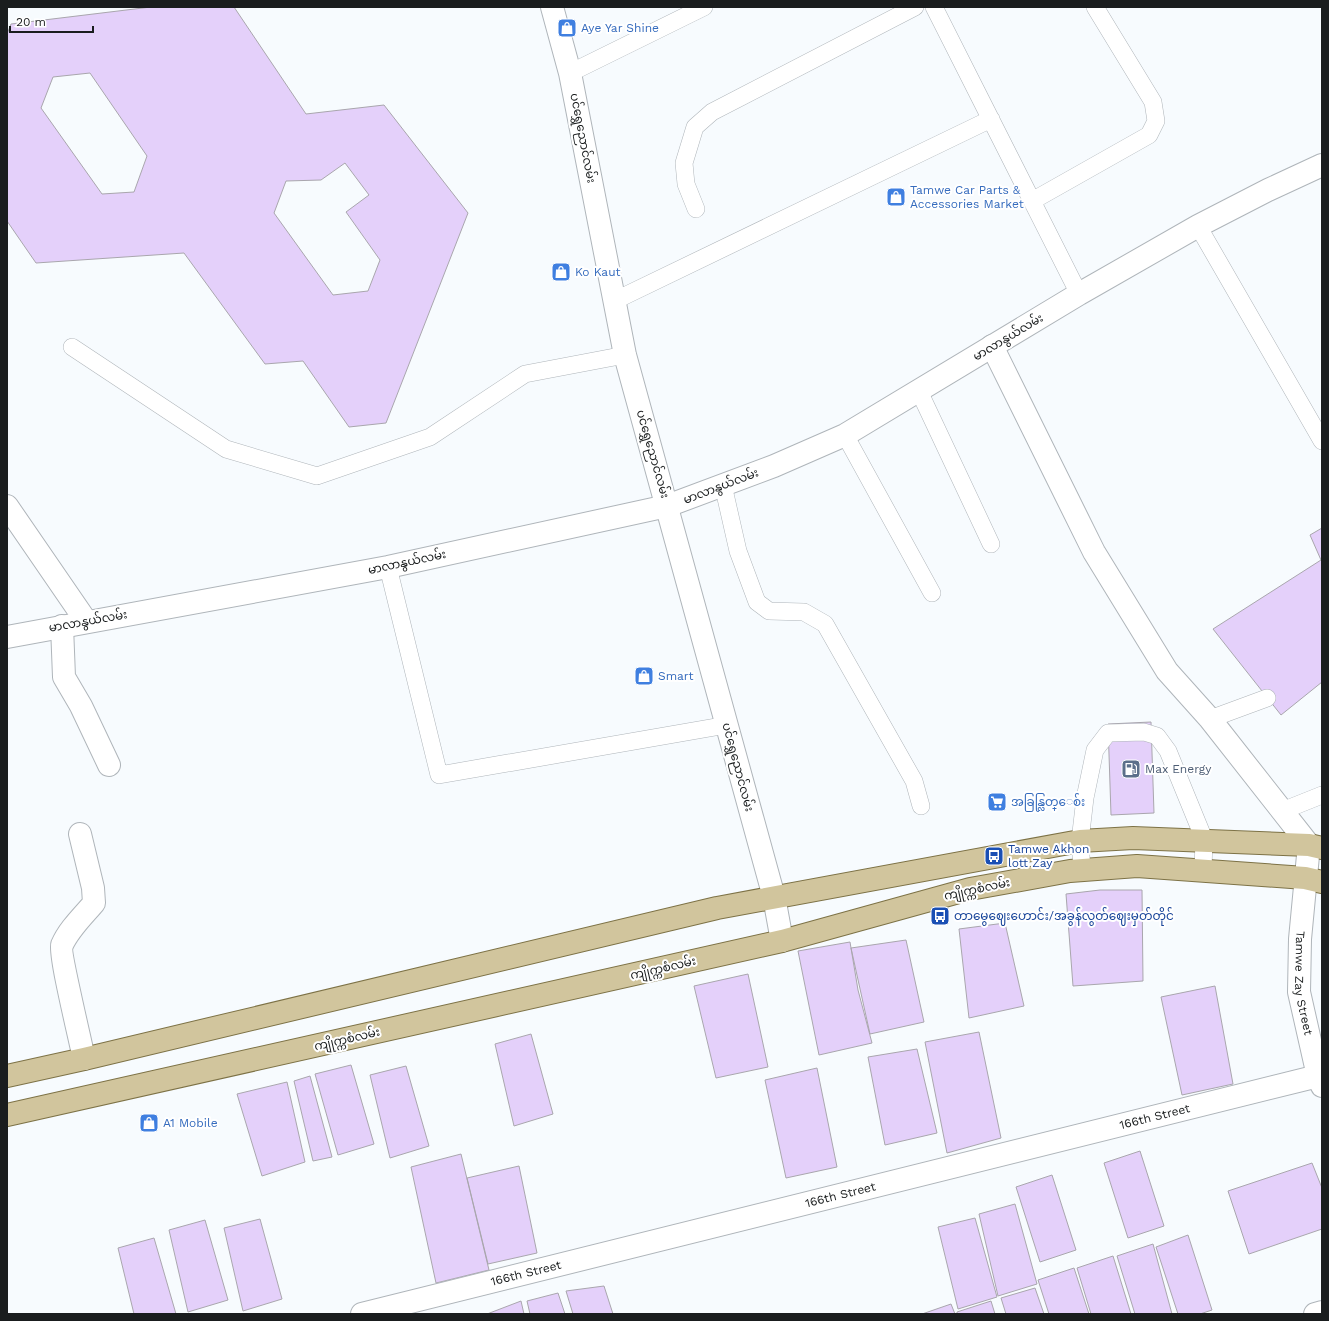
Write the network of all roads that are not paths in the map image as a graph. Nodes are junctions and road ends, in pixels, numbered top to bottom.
1 (552, 7) edge
2 (704, 7) edge
3 (915, 7) edge
4 (934, 7) edge
5 (1095, 7) edge
6 (570, 73) junction
7 (991, 119) junction
8 (1322, 166) edge
9 (1032, 201) junction
10 (696, 209) dead end
11 (1198, 226) junction
12 (1079, 294) junction
13 (614, 301) junction
14 (992, 346) junction
15 (72, 347) dead end
16 (625, 355) junction
17 (918, 391) junction
18 (845, 435) junction
19 (1322, 441) edge
20 (723, 485) junction
21 (7, 506) edge
22 (667, 506) junction
23 (992, 544) dead end
24 (388, 567) junction
25 (932, 593) dead end
26 (86, 621) junction
27 (62, 626) junction
28 (7, 637) edge
29 (1267, 698) dead end
30 (1210, 719) junction
31 (727, 725) junction
32 (109, 765) dead end
33 (1322, 795) edge
34 (921, 806) dead end
35 (1282, 811) junction
36 (80, 834) dead end
37 (1204, 839) junction
38 (1080, 841) junction
39 (1315, 846) edge
40 (1082, 870) junction
41 (1203, 870) junction
42 (1314, 880) edge
43 (774, 897) junction
44 (782, 941) junction
45 (84, 1059) junction
46 (7, 1076) edge
47 (1320, 1081) edge
48 (7, 1115) edge
49 (1322, 1312) edge
50 (362, 1314) edge
51 (1315, 1314) edge

1 - 6 street, ပင်ရွှေညောင်လမ်း
2 - 6 lane
3 - 10 lane
4 - 7 lane
5 - 9 lane
6 - 13 street, ပင်ရွှေညောင်လမ်း
7 - 9 lane
7 - 13 lane
8 - 11 street, မာလာနွယ်လမ်း
9 - 12 lane
11 - 12 street, မာလာနွယ်လမ်း
11 - 19 lane
12 - 14 street, မာလာနွယ်လမ်း
13 - 16 street, ပင်ရွှေညောင်လမ်း
14 - 17 street, မာလာနွယ်လမ်း
14 - 30 street
15 - 16 lane
16 - 22 street, ပင်ရွှေညောင်လမ်း
17 - 18 street, မာလာနွယ်လမ်း
17 - 23 lane
18 - 20 street, မာလာနွယ်လမ်း
18 - 25 lane
20 - 22 street, မာလာနွယ်လမ်း
20 - 34 lane
21 - 26 street
22 - 24 street, မာလာနွယ်လမ်း
22 - 31 street, ပင်ရွှေညောင်လမ်း
24 - 26 street, မာလာနွယ်လမ်း
24 - 31 lane
26 - 27 street, မာလာနွယ်လမ်း
27 - 28 street, မာလာနွယ်လမ်း
27 - 32 street
29 - 30 lane
30 - 35 street
31 - 43 street, ပင်ရွှေညောင်လမ်း
33 - 35 lane
35 - 39 street
36 - 45 street
37 - 38 main road
37 - 38 lane
37 - 39 main road
37 - 41 lane
38 - 40 lane
38 - 43 main road
39 - 42 street, Tamwe Zay Street
40 - 41 main road, ကျိုက္ကစံလမ်း
40 - 44 main road, ကျိုက္ကစံလမ်း
41 - 42 main road, ကျိုက္ကစံလမ်း
42 - 47 street, Tamwe Zay Street
43 - 44 street, ပင်ရွှေညောင်လမ်း
43 - 45 main road
44 - 48 main road, ကျိုက္ကစံလမ်း
45 - 46 main road
47 - 50 street, 166th Street
49 - 51 street

